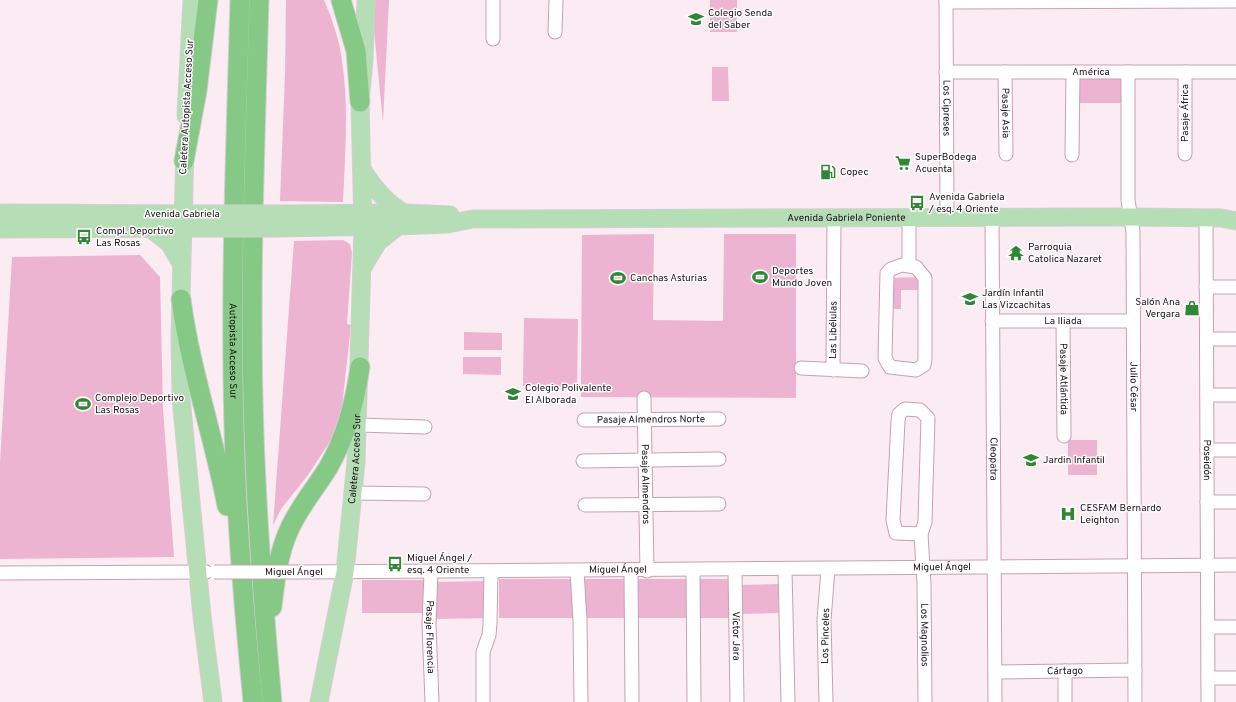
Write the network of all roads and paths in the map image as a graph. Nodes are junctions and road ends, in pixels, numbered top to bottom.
1 (192, 0) edge
2 (208, 0) edge
3 (240, 0) edge
4 (259, 0) edge
5 (341, 0) edge
6 (366, 0) edge
7 (493, 0) edge
8 (556, 0) edge
9 (946, 1) edge
10 (1022, 1) edge
11 (1234, 1) edge
12 (555, 32) dead end
13 (493, 39) dead end
14 (946, 72) junction
15 (1005, 72) junction
16 (1073, 72) junction
17 (1128, 72) junction
18 (1185, 72) junction
19 (1236, 72) edge
20 (360, 102) junction
21 (1006, 154) dead end
22 (1185, 154) dead end
23 (1072, 155) dead end
24 (184, 161) junction
25 (362, 168) junction
26 (183, 181) junction
27 (0, 213) edge
28 (947, 216) junction
29 (992, 216) junction
30 (1131, 216) junction
31 (834, 217) junction
32 (909, 217) junction
33 (1225, 218) edge
34 (363, 220) junction
35 (401, 220) junction
36 (153, 221) junction
37 (182, 221) junction
38 (0, 229) edge
39 (181, 263) junction
40 (909, 265) junction
41 (362, 271) junction
42 (1206, 287) junction
43 (1236, 287) edge
44 (181, 299) junction
45 (992, 321) junction
46 (1063, 321) junction
47 (1133, 321) junction
48 (1236, 339) edge
49 (1207, 340) junction
50 (360, 367) junction
51 (801, 368) dead end
52 (833, 370) junction
53 (862, 371) dead end
54 (1207, 395) junction
55 (1236, 395) edge
56 (644, 398) dead end
57 (719, 418) dead end
58 (644, 419) junction
59 (584, 420) dead end
60 (358, 425) junction
61 (425, 427) dead end
62 (1064, 436) dead end
63 (1207, 450) junction
64 (1236, 450) edge
65 (719, 459) dead end
66 (645, 460) junction
67 (583, 461) dead end
68 (353, 493) junction
69 (424, 494) dead end
70 (1208, 502) junction
71 (1236, 502) edge
72 (719, 504) dead end
73 (585, 505) dead end
74 (646, 505) junction
75 (921, 534) junction
76 (1208, 565) junction
77 (1236, 565) edge
78 (1134, 566) junction
79 (922, 568) junction
80 (993, 568) junction
81 (828, 569) junction
82 (693, 570) junction
83 (735, 570) junction
84 (785, 570) junction
85 (491, 571) junction
86 (577, 571) junction
87 (631, 571) junction
88 (647, 571) junction
89 (205, 572) junction
90 (345, 572) junction
91 (430, 572) junction
92 (0, 573) edge
93 (243, 591) junction
94 (1208, 627) junction
95 (1236, 627) edge
96 (268, 660) junction
97 (1135, 670) junction
98 (1065, 671) junction
99 (995, 672) junction
100 (1208, 678) junction
101 (1236, 678) edge
102 (213, 702) edge
103 (253, 702) edge
104 (272, 702) edge
105 (319, 702) edge
106 (432, 702) edge
107 (483, 702) edge
108 (581, 702) edge
109 (632, 702) edge
110 (694, 702) edge
111 (737, 702) edge
112 (788, 702) edge
113 (826, 702) edge
114 (925, 702) edge
115 (995, 702) edge
116 (1065, 702) edge
117 (1135, 702) edge
118 (1208, 702) edge

1 - 24 main road, Caletera Autopista Acceso Sur
2 - 24 highway
3 - 93 highway, Autopista Acceso Sur
4 - 96 highway, Autopista Acceso Sur
5 - 20 highway
6 - 20 main road
7 - 13 street
8 - 12 street
9 - 10 street
9 - 14 street, Los Cipreses
10 - 11 street
14 - 15 street, América
14 - 28 street, Los Cipreses
15 - 16 street, América
15 - 21 street, Pasaje Asia
16 - 17 street, América
16 - 23 street
17 - 18 street, América
17 - 30 street, Julio César
18 - 19 street, América
18 - 22 street, Pasaje África
20 - 25 main road
24 - 26 main road, Caletera Autopista Acceso Sur
25 - 34 main road
25 - 35 main road
26 - 36 main road
26 - 37 main road, Caletera Autopista Acceso Sur
27 - 36 main road, Avenida Gabriela
28 - 29 main road, Avenida Gabriela Poniente
28 - 32 main road, Avenida Gabriela Poniente
29 - 30 main road, Avenida Gabriela Poniente
29 - 45 street, Cleopatra
30 - 33 main road, Avenida Gabriela Poniente
30 - 47 street, Julio César
31 - 32 main road, Avenida Gabriela Poniente
31 - 35 main road, Avenida Gabriela Poniente
31 - 52 street, Las Libélulas
32 - 40 street
33 - 42 street, Poseidón
34 - 35 main road, Avenida Gabriela Poniente
34 - 37 main road, Avenida Gabriela, bridge
34 - 41 main road, Caletera Acceso Sur
35 - 41 main road
36 - 37 main road, Avenida Gabriela
36 - 38 main road, Avenida Gabriela
36 - 39 main road
37 - 39 main road
39 - 44 main road
40 - 40 street
41 - 50 main road, Caletera Acceso Sur
42 - 43 street
42 - 49 street, Poseidón
44 - 89 main road
44 - 93 highway
45 - 46 street, La Iliada
45 - 80 street, Cleopatra
46 - 47 street, La Iliada
46 - 62 street, Pasaje Atlántida
47 - 78 street, Julio César
48 - 49 street
49 - 54 street, Poseidón
50 - 60 main road, Caletera Acceso Sur
50 - 96 highway
51 - 52 street, Las Libélulas
52 - 53 street, Las Libélulas
54 - 55 street
54 - 63 street, Poseidón
56 - 58 street, Pasaje Almendros
57 - 58 street, Pasaje Almendros Norte
58 - 59 street, Pasaje Almendros Norte
58 - 66 street, Pasaje Almendros
60 - 61 street
60 - 68 main road, Caletera Acceso Sur
63 - 64 street
63 - 70 street, Poseidón
65 - 66 street
66 - 67 street
66 - 74 street, Pasaje Almendros
68 - 69 street
68 - 90 main road, Caletera Acceso Sur
70 - 71 street
70 - 76 street, Poseidón
72 - 74 street
73 - 74 street
74 - 88 street, Pasaje Almendros
75 - 75 street, Los Magnolios
75 - 79 street, Los Magnolios
76 - 77 street, Miguel Ángel
76 - 78 street, Miguel Ángel
76 - 94 street, Poseidón
78 - 80 street, Miguel Ángel
78 - 97 street, Julio César
79 - 80 street, Miguel Ángel
79 - 81 street, Miguel Ángel
79 - 114 street, Los Magnolios
80 - 99 street, Cleopatra
81 - 84 street, Miguel Ángel
81 - 113 street, Los Pinceles
82 - 83 street, Miguel Ángel
82 - 88 street, Miguel Ángel
82 - 110 street
83 - 84 street, Miguel Ángel
83 - 111 street, Víctor Jara
84 - 112 street
85 - 86 street, Miguel Ángel
85 - 91 street, Miguel Ángel
85 - 107 street
86 - 87 street, Miguel Ángel
86 - 108 street
87 - 88 street, Miguel Ángel
87 - 109 street
89 - 90 street, Miguel Ángel, bridge
89 - 92 street, Miguel Ángel
89 - 102 main road
90 - 91 street, Miguel Ángel
90 - 105 main road, Caletera Acceso Sur
91 - 106 street, Pasaje Florencia
93 - 103 highway, Autopista Acceso Sur
94 - 95 street
94 - 100 street, Poseidón
96 - 104 highway, Autopista Acceso Sur
97 - 98 street, Cártago
97 - 117 street, Julio César
98 - 99 street, Cártago
98 - 116 street
99 - 115 street, Cleopatra
100 - 101 street
100 - 118 street, Poseidón

